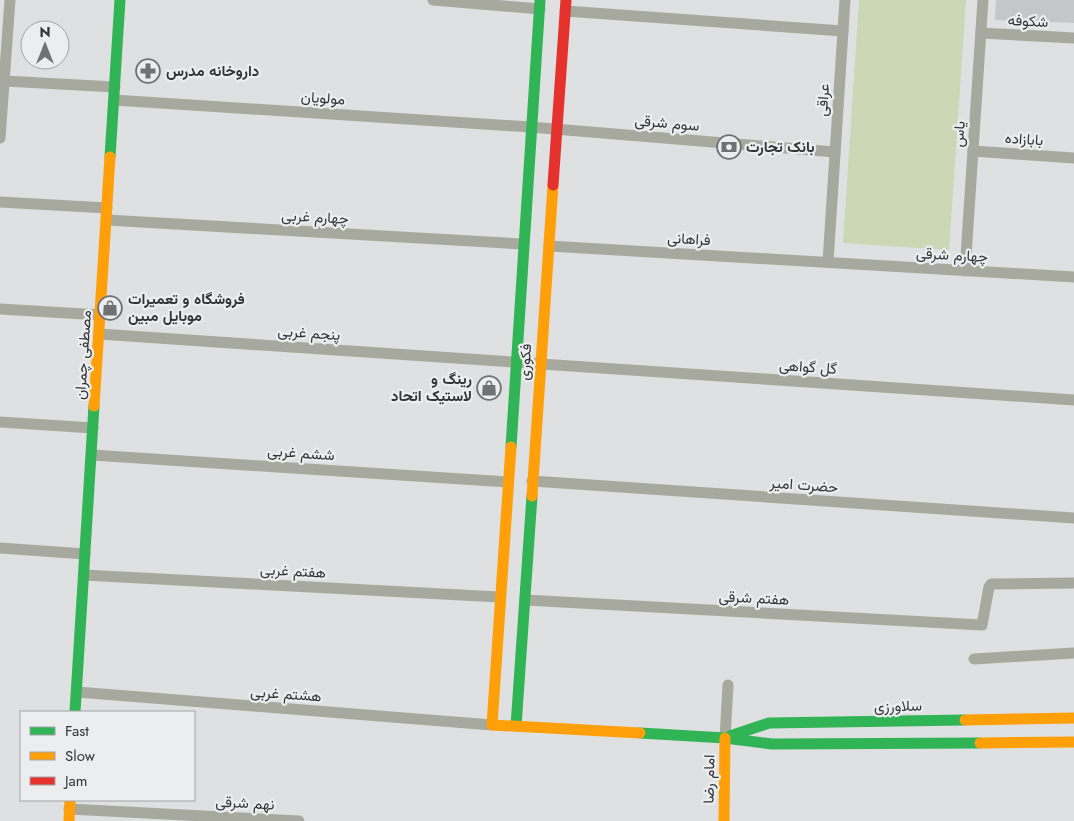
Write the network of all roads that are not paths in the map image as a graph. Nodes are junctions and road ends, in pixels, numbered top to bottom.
1 (10, 0) edge
2 (120, 0) edge
3 (433, 0) edge
4 (845, 0) edge
5 (983, 0) edge
6 (540, 5) edge
7 (565, 6) edge
8 (843, 31) junction
9 (981, 33) junction
10 (1074, 38) edge
11 (4, 81) junction
12 (115, 87) junction
13 (114, 100) junction
14 (530, 127) junction
15 (556, 129) junction
16 (0, 138) edge
17 (973, 151) junction
18 (835, 152) junction
19 (1074, 158) edge
20 (0, 202) edge
21 (107, 214) junction
22 (522, 244) junction
23 (548, 246) junction
24 (828, 262) junction
25 (965, 271) junction
26 (1074, 277) edge
27 (0, 309) edge
28 (100, 315) junction
29 (99, 334) junction
30 (516, 363) junction
31 (540, 364) junction
32 (1074, 400) edge
33 (0, 422) edge
34 (93, 428) junction
35 (92, 455) junction
36 (532, 481) junction
37 (508, 482) junction
38 (1074, 518) edge
39 (0, 548) edge
40 (86, 554) junction
41 (84, 574) junction
42 (1074, 583) edge
43 (499, 597) junction
44 (524, 600) junction
45 (1074, 653) edge
46 (974, 659) dead end
47 (728, 685) dead end
48 (77, 692) junction
49 (76, 711) edge
50 (1074, 718) edge
51 (492, 725) junction
52 (516, 726) junction
53 (725, 738) junction
54 (1074, 742) edge
55 (69, 810) edge
56 (299, 821) edge
57 (724, 821) edge

1 - 11 street
2 - 12 street, مصطفی چمران
3 - 6 street
4 - 8 street, عراقی
5 - 9 street, یاس
6 - 14 street, فکوری
7 - 8 street
7 - 15 street, فکوری
8 - 18 street, عراقی
9 - 10 street, شکوفه
9 - 17 street, یاس
11 - 12 street
11 - 16 street
12 - 13 street, مصطفی چمران
13 - 14 street, مولویان
13 - 21 street, مصطفی چمران
14 - 15 street, مولویان
14 - 22 street, فکوری
15 - 18 street, سوم شرقی
15 - 23 street, فکوری
17 - 19 street, بابازاده
17 - 25 street, یاس
18 - 24 street, عراقی
20 - 21 street, چهارم غربی
21 - 22 street, چهارم غربی
21 - 28 street, مصطفی چمران
22 - 30 street, فکوری
23 - 24 street, فراهانی
23 - 31 street, فکوری
24 - 25 street, چهارم شرقی
25 - 26 street, چهارم شرقی
27 - 28 street
28 - 29 street, مصطفی چمران
29 - 30 street, پنجم غربی
29 - 34 street, مصطفی چمران
30 - 31 street, پنجم غربی
30 - 37 street, فکوری
31 - 32 street, گل گواهی
31 - 36 street, فکوری
33 - 34 street
34 - 35 street, مصطفی چمران
35 - 37 street, ششم غربی
35 - 40 street, مصطفی چمران
36 - 38 street, حضرت امیر
36 - 44 street, فکوری
37 - 43 street, فکوری
39 - 40 street
40 - 41 street, مصطفی چمران
41 - 43 street, هفتم غربی
41 - 48 street, مصطفی چمران
42 - 44 street, هفتم شرقی
43 - 51 street, فکوری
44 - 52 street, فکوری
45 - 46 street
47 - 53 street
48 - 49 street, مصطفی چمران
48 - 51 street, هشتم غربی
50 - 53 street, سلاورزی
51 - 52 street, سلاورزی
52 - 53 street, سلاورزی
53 - 54 street, سلاورزی
53 - 57 street, امام رضا
55 - 56 street, نهم شرقی

